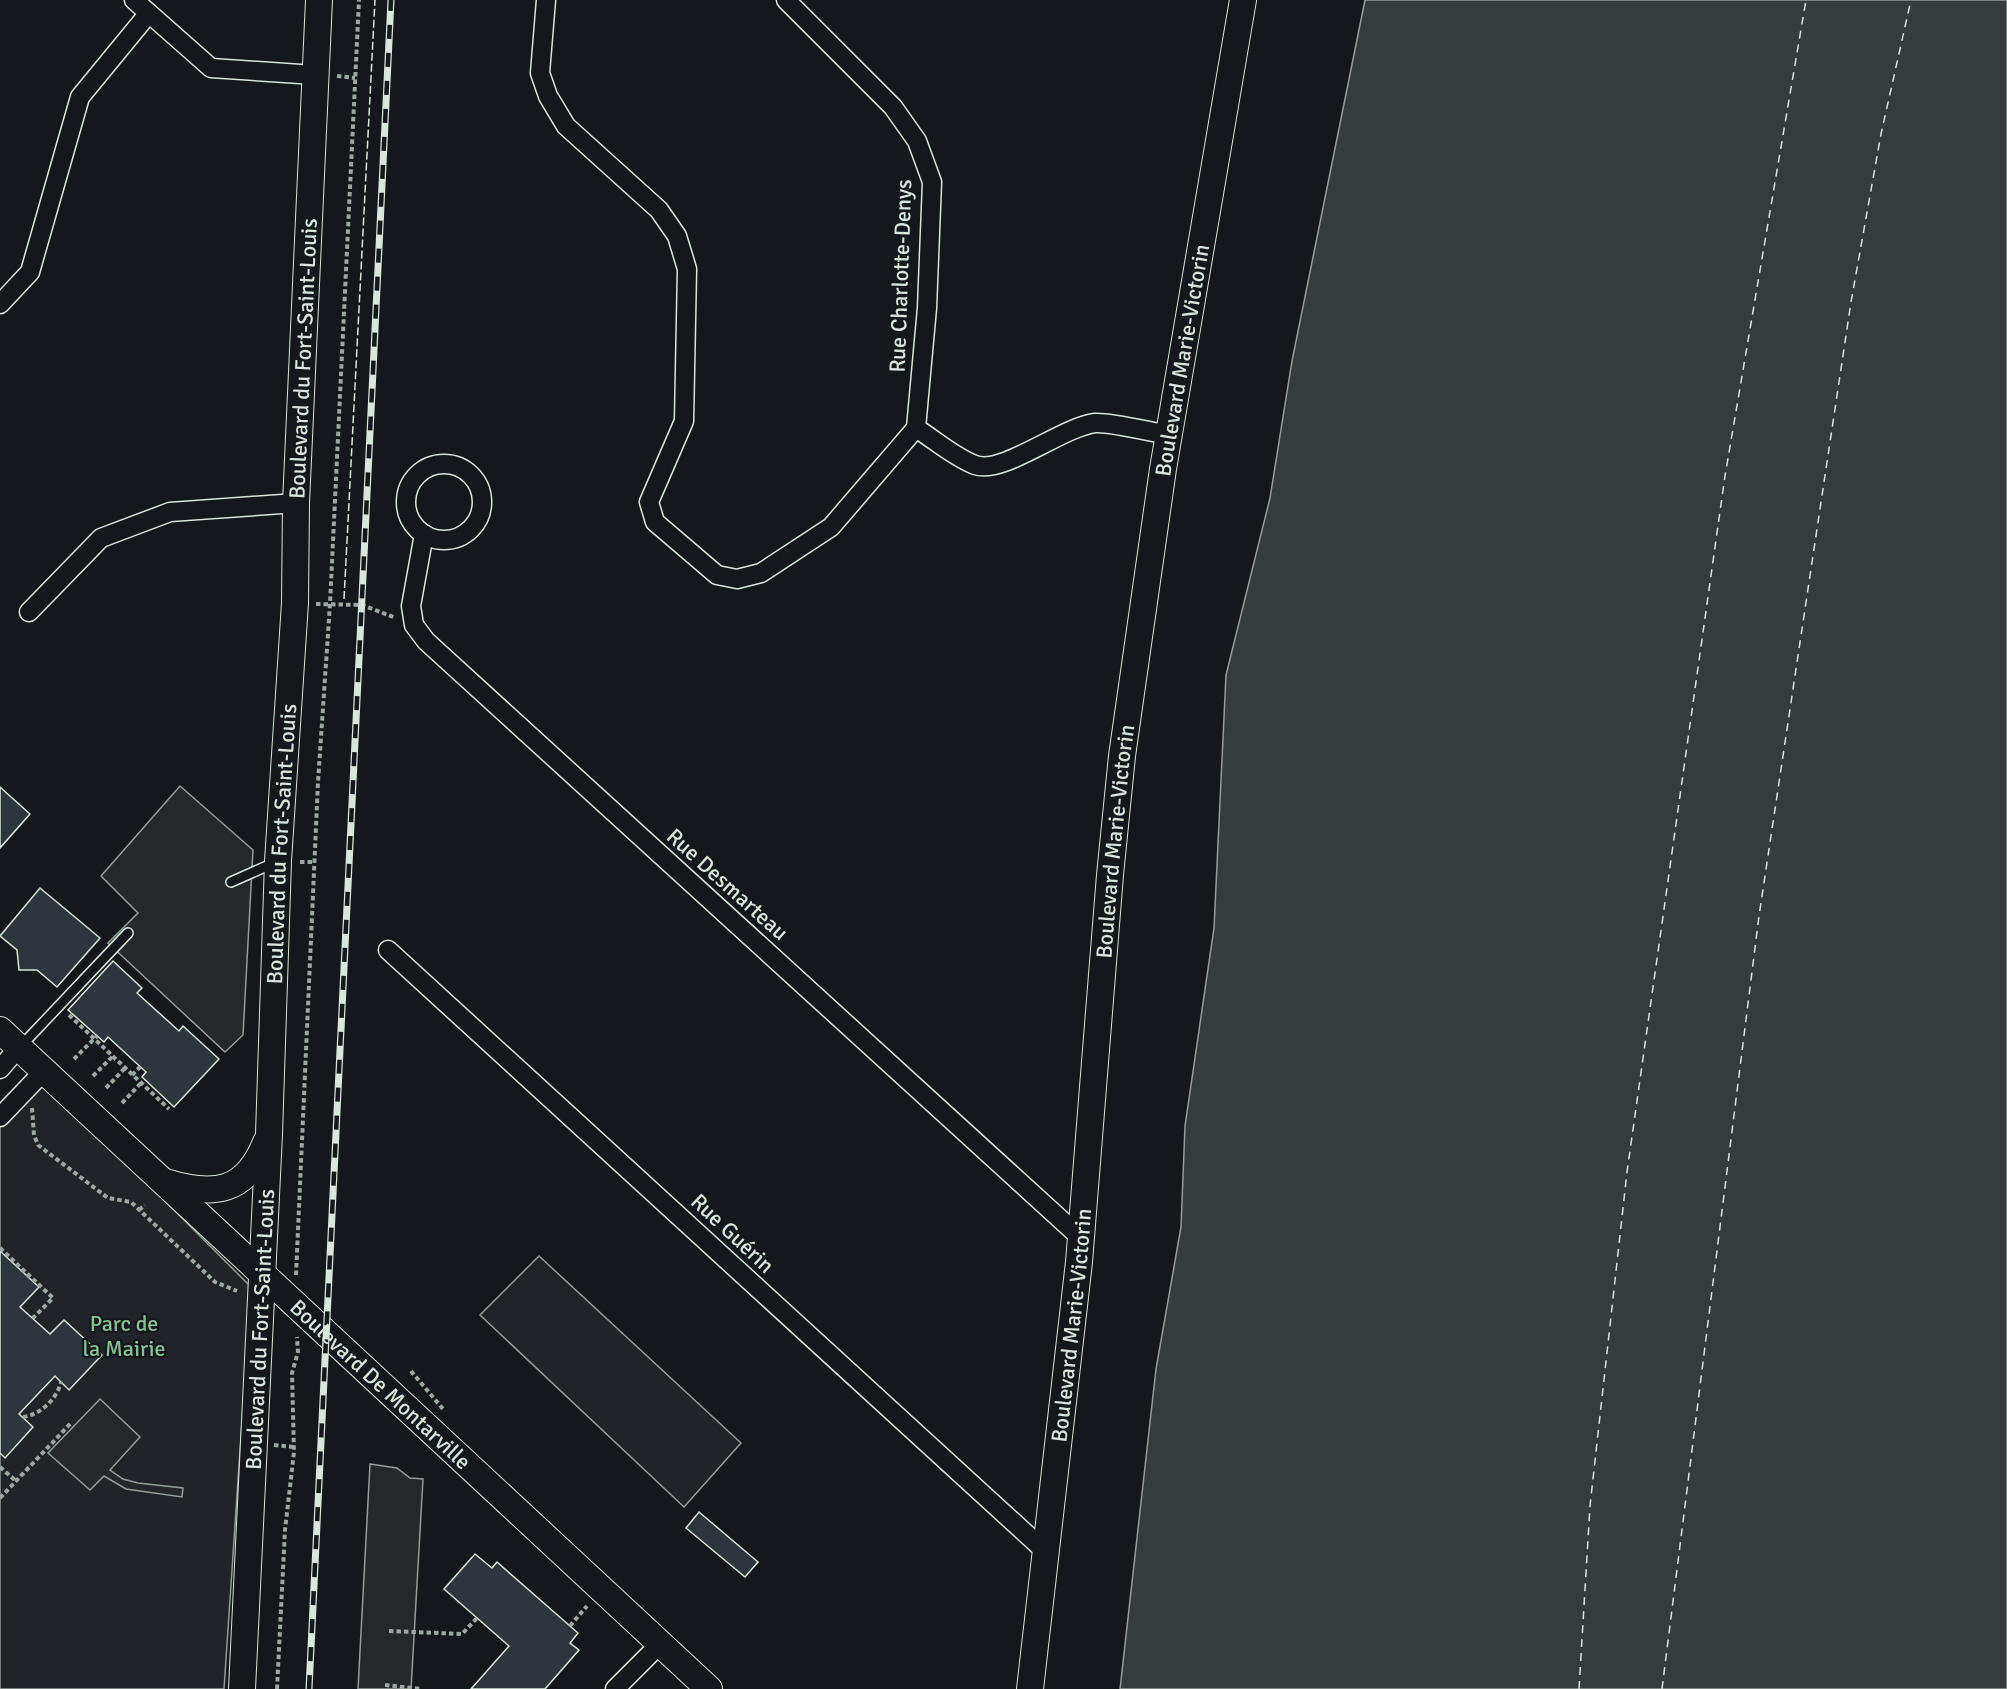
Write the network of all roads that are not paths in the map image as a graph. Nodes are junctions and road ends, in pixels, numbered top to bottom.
1 (134, 0) edge
2 (319, 0) edge
3 (546, 0) edge
4 (786, 0) edge
5 (1243, 0) edge
6 (149, 13) junction
7 (315, 75) junction
8 (0, 304) edge
9 (916, 428) junction
10 (1168, 435) junction
11 (296, 502) junction
12 (424, 534) junction
13 (30, 612) dead end
14 (278, 861) junction
15 (231, 882) dead end
16 (128, 933) dead end
17 (388, 950) dead end
18 (0, 1030) edge
19 (19, 1047) junction
20 (0, 1069) edge
21 (44, 1071) junction
22 (0, 1117) edge
23 (269, 1134) junction
24 (162, 1181) junction
25 (1082, 1238) junction
26 (263, 1274) junction
27 (1046, 1552) junction
28 (660, 1644) junction
29 (242, 1689) edge
30 (615, 1689) edge
31 (709, 1689) edge
32 (1030, 1689) edge

1 - 6 street
2 - 7 street, Boulevard du Fort-Saint-Louis
3 - 9 street
4 - 9 street, Rue Charlotte-Denys
5 - 10 street, Boulevard Marie-Victorin
6 - 7 street
6 - 8 street
7 - 11 street, Boulevard du Fort-Saint-Louis
9 - 10 street
10 - 25 street, Boulevard Marie-Victorin
11 - 13 street
11 - 14 street, Boulevard du Fort-Saint-Louis
12 - 12 street
12 - 25 street, Rue Desmarteau
14 - 15 lane
14 - 23 street, Boulevard du Fort-Saint-Louis
16 - 19 lane
17 - 27 street, Rue Guérin
18 - 19 street, Boulevard De Montarville
19 - 20 street
19 - 21 street, Boulevard De Montarville
21 - 22 street
21 - 24 street, Boulevard De Montarville
23 - 24 street
23 - 26 street, Boulevard du Fort-Saint-Louis
24 - 26 street, Boulevard De Montarville
25 - 27 street, Boulevard Marie-Victorin
26 - 28 street, Boulevard De Montarville
26 - 29 street, Boulevard du Fort-Saint-Louis
27 - 32 street, Boulevard Marie-Victorin
28 - 30 street
28 - 31 street, Boulevard De Montarville

